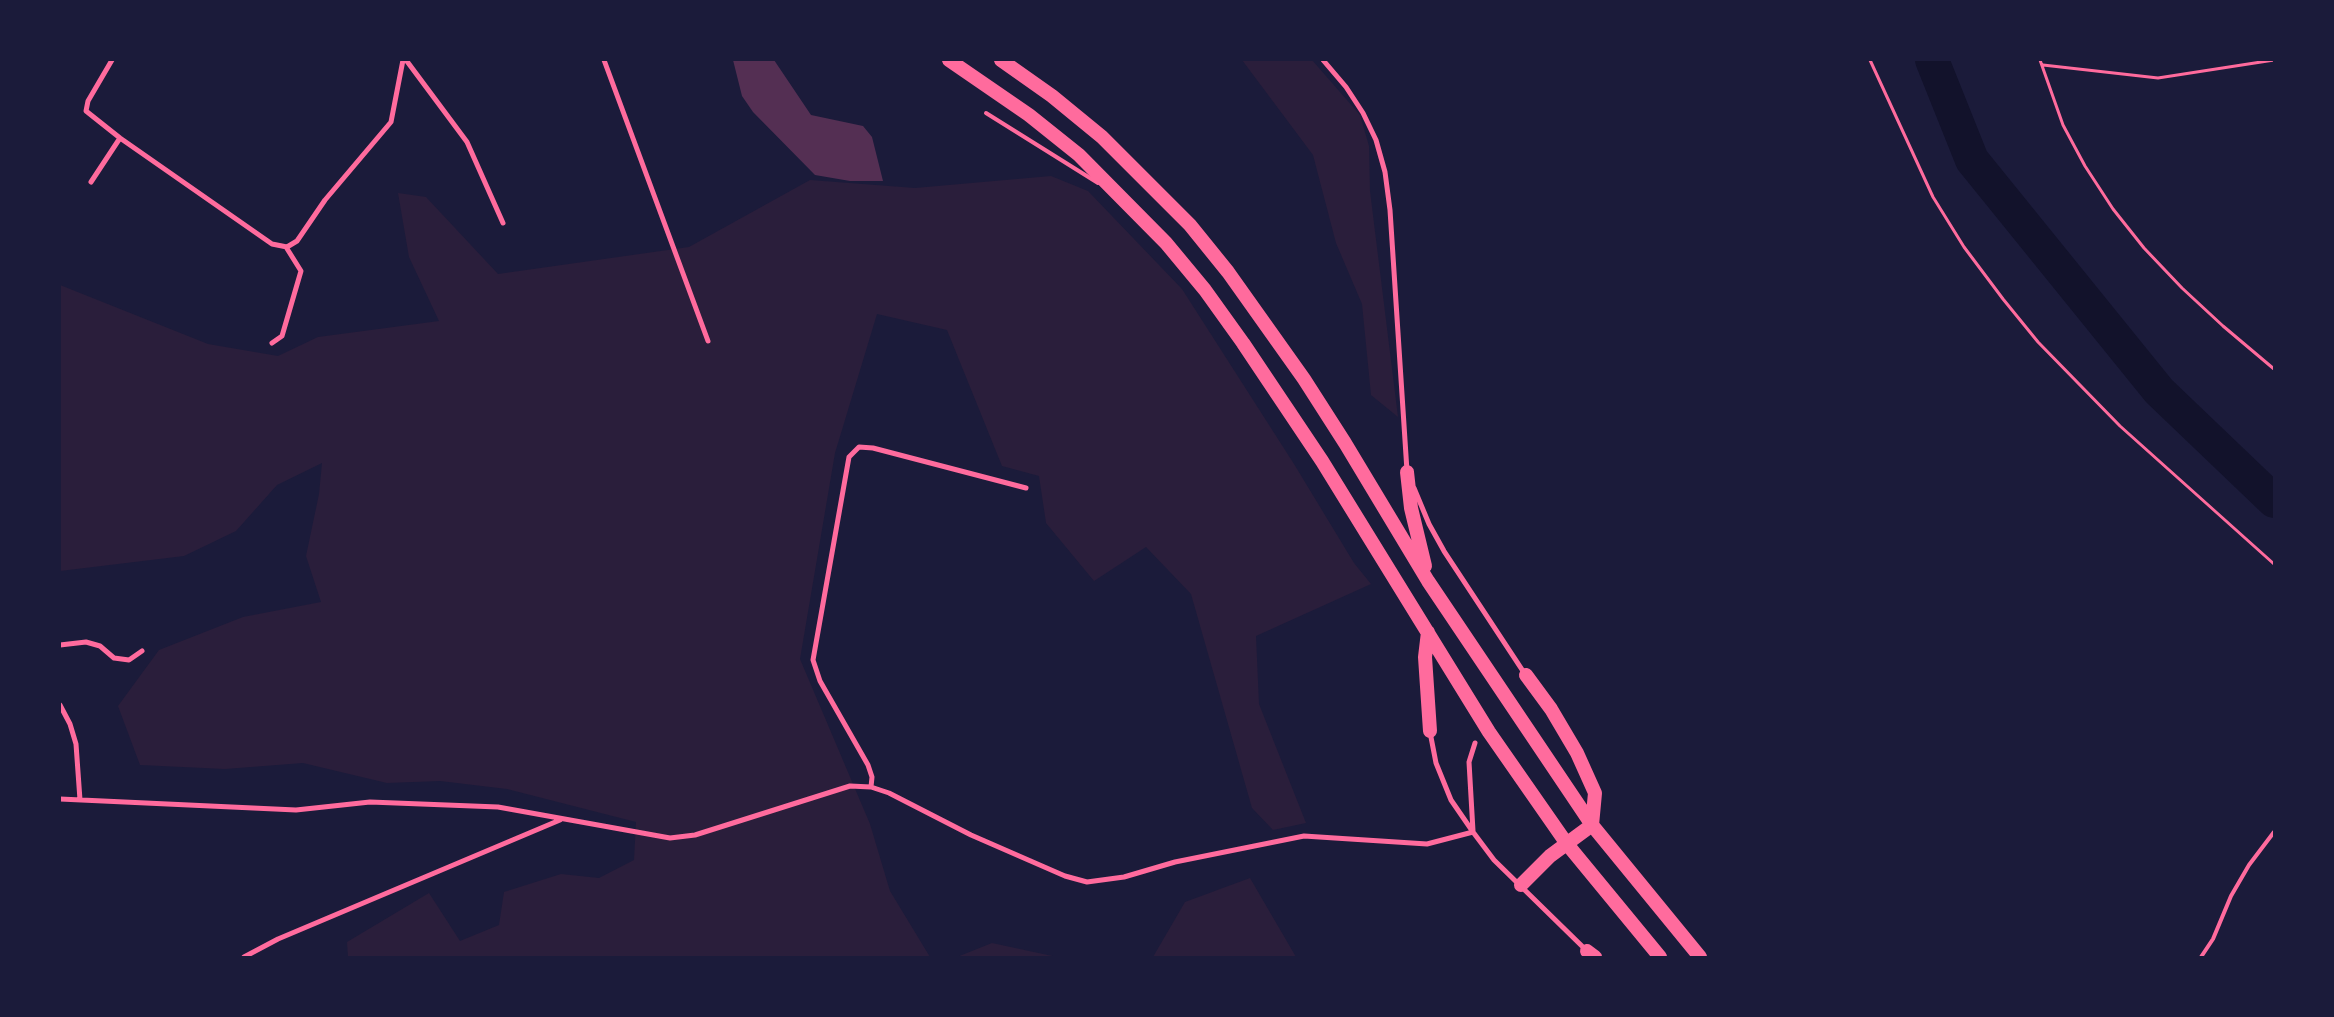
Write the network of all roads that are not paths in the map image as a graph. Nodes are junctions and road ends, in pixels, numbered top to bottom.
1 (112, 60) edge
2 (404, 60) edge
3 (604, 60) edge
4 (949, 60) edge
5 (1000, 60) edge
6 (1323, 60) edge
7 (986, 113) dead end
8 (120, 138) junction
9 (91, 182) dead end
10 (1125, 200) junction
11 (503, 222) dead end
12 (286, 247) junction
13 (708, 341) dead end
14 (272, 344) dead end
15 (1407, 472) junction
16 (1026, 488) dead end
17 (1428, 581) junction
18 (1428, 632) junction
19 (60, 646) edge
20 (142, 651) dead end
21 (1524, 677) joint
22 (60, 705) edge
23 (1430, 732) joint
24 (1475, 743) dead end
25 (870, 787) junction
26 (60, 799) edge
27 (80, 800) junction
28 (561, 820) junction
29 (1592, 825) junction
30 (1473, 832) junction
31 (2274, 832) edge
32 (1567, 844) junction
33 (1521, 885) junction
34 (1589, 955) edge
35 (244, 957) edge
36 (1660, 957) edge
37 (1700, 957) edge
38 (2201, 957) edge

1 - 8 street
2 - 11 street
2 - 12 street
3 - 13 street
4 - 10 highway
5 - 17 highway
6 - 15 street
7 - 10 lane
8 - 9 street
8 - 12 street
10 - 18 highway
12 - 14 street
15 - 17 highway
15 - 21 street
16 - 25 street
17 - 29 highway
18 - 23 highway
18 - 32 highway
19 - 20 street
21 - 29 highway
22 - 27 street
23 - 30 street
24 - 30 street
25 - 28 street
25 - 30 street
26 - 27 street
27 - 28 street
28 - 35 street
29 - 32 highway
29 - 37 highway
30 - 33 street
31 - 38 lane
32 - 33 highway
32 - 36 highway
33 - 34 street

